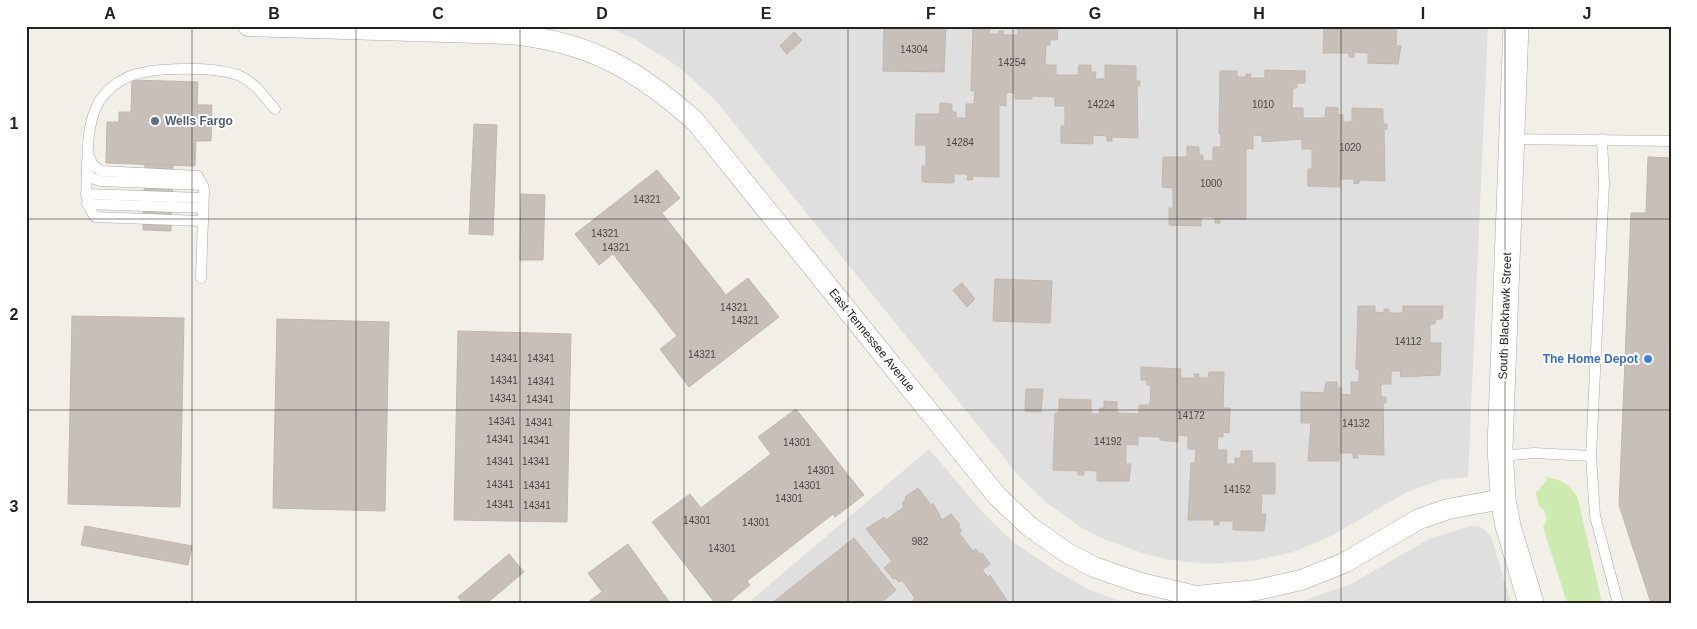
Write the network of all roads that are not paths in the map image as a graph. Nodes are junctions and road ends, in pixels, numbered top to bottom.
1 (248, 26) edge
2 (1516, 26) edge
3 (275, 109) dead end
4 (1512, 139) junction
5 (1602, 139) junction
6 (1671, 141) edge
7 (87, 155) junction
8 (87, 172) junction
9 (203, 185) junction
10 (87, 199) junction
11 (203, 203) junction
12 (203, 221) junction
13 (201, 278) dead end
14 (1500, 456) junction
15 (1591, 456) junction
16 (1503, 499) junction
17 (1234, 597) edge
18 (1196, 599) edge
19 (1532, 603) edge
20 (1618, 603) edge

1 - 18 street, East Tennessee Avenue
2 - 4 street, South Blackhawk Street
3 - 7 lane
4 - 5 lane
4 - 14 street, South Blackhawk Street
5 - 6 lane
5 - 15 lane
7 - 8 lane
7 - 9 lane
8 - 9 lane
8 - 10 lane
9 - 11 lane
10 - 11 lane
10 - 12 lane
11 - 12 lane
12 - 13 lane
14 - 15 lane
14 - 16 street, South Blackhawk Street
15 - 20 lane
16 - 17 street, East Tennessee Avenue
16 - 19 street, South Blackhawk Street
17 - 18 street, East Tennessee Avenue

